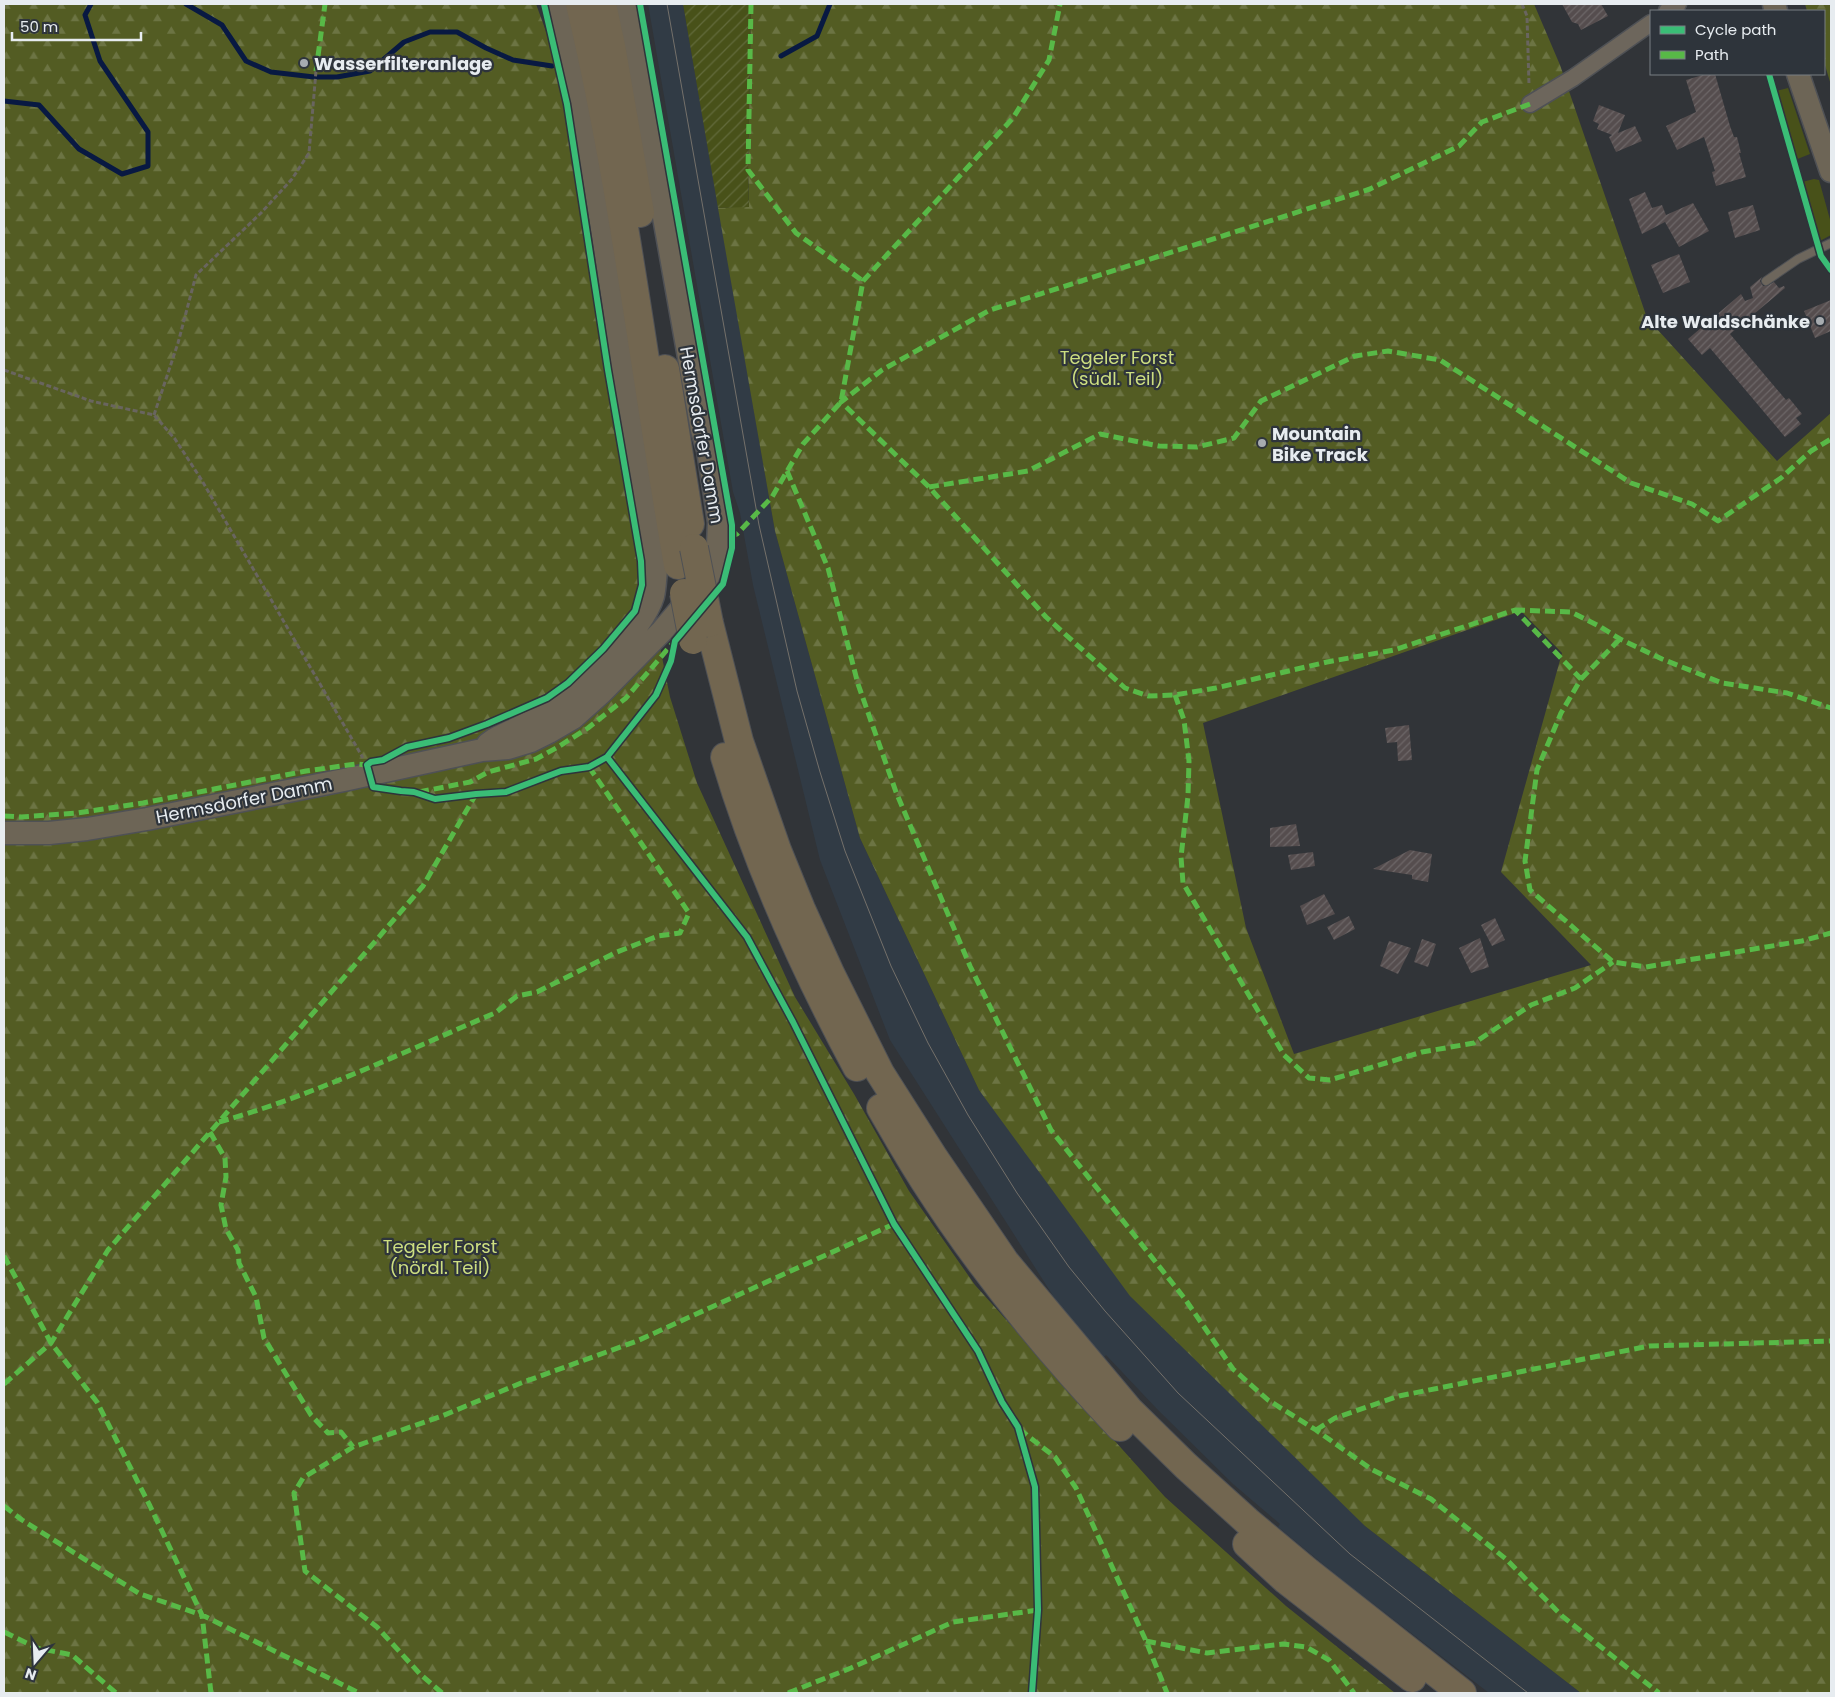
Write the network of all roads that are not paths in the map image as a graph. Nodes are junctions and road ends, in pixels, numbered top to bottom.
1 (557, 4) edge
2 (580, 4) edge
3 (602, 4) edge
4 (626, 4) edge
5 (1650, 23) edge
6 (1798, 75) edge
7 (1530, 104) road end
8 (1831, 171) edge
9 (1831, 243) edge
10 (1766, 281) dead end
11 (686, 556) junction
12 (701, 632) junction
13 (482, 750) junction
14 (4, 833) edge
15 (1432, 1693) edge
16 (1462, 1693) edge

1 - 13 main road, Hermsdorfer Damm
2 - 11 highway
3 - 11 highway
4 - 13 main road, Hermsdorfer Damm
5 - 7 street
6 - 8 main road
9 - 10 lane
11 - 12 highway, bridge
12 - 15 highway
12 - 16 highway
13 - 14 main road, Hermsdorfer Damm

